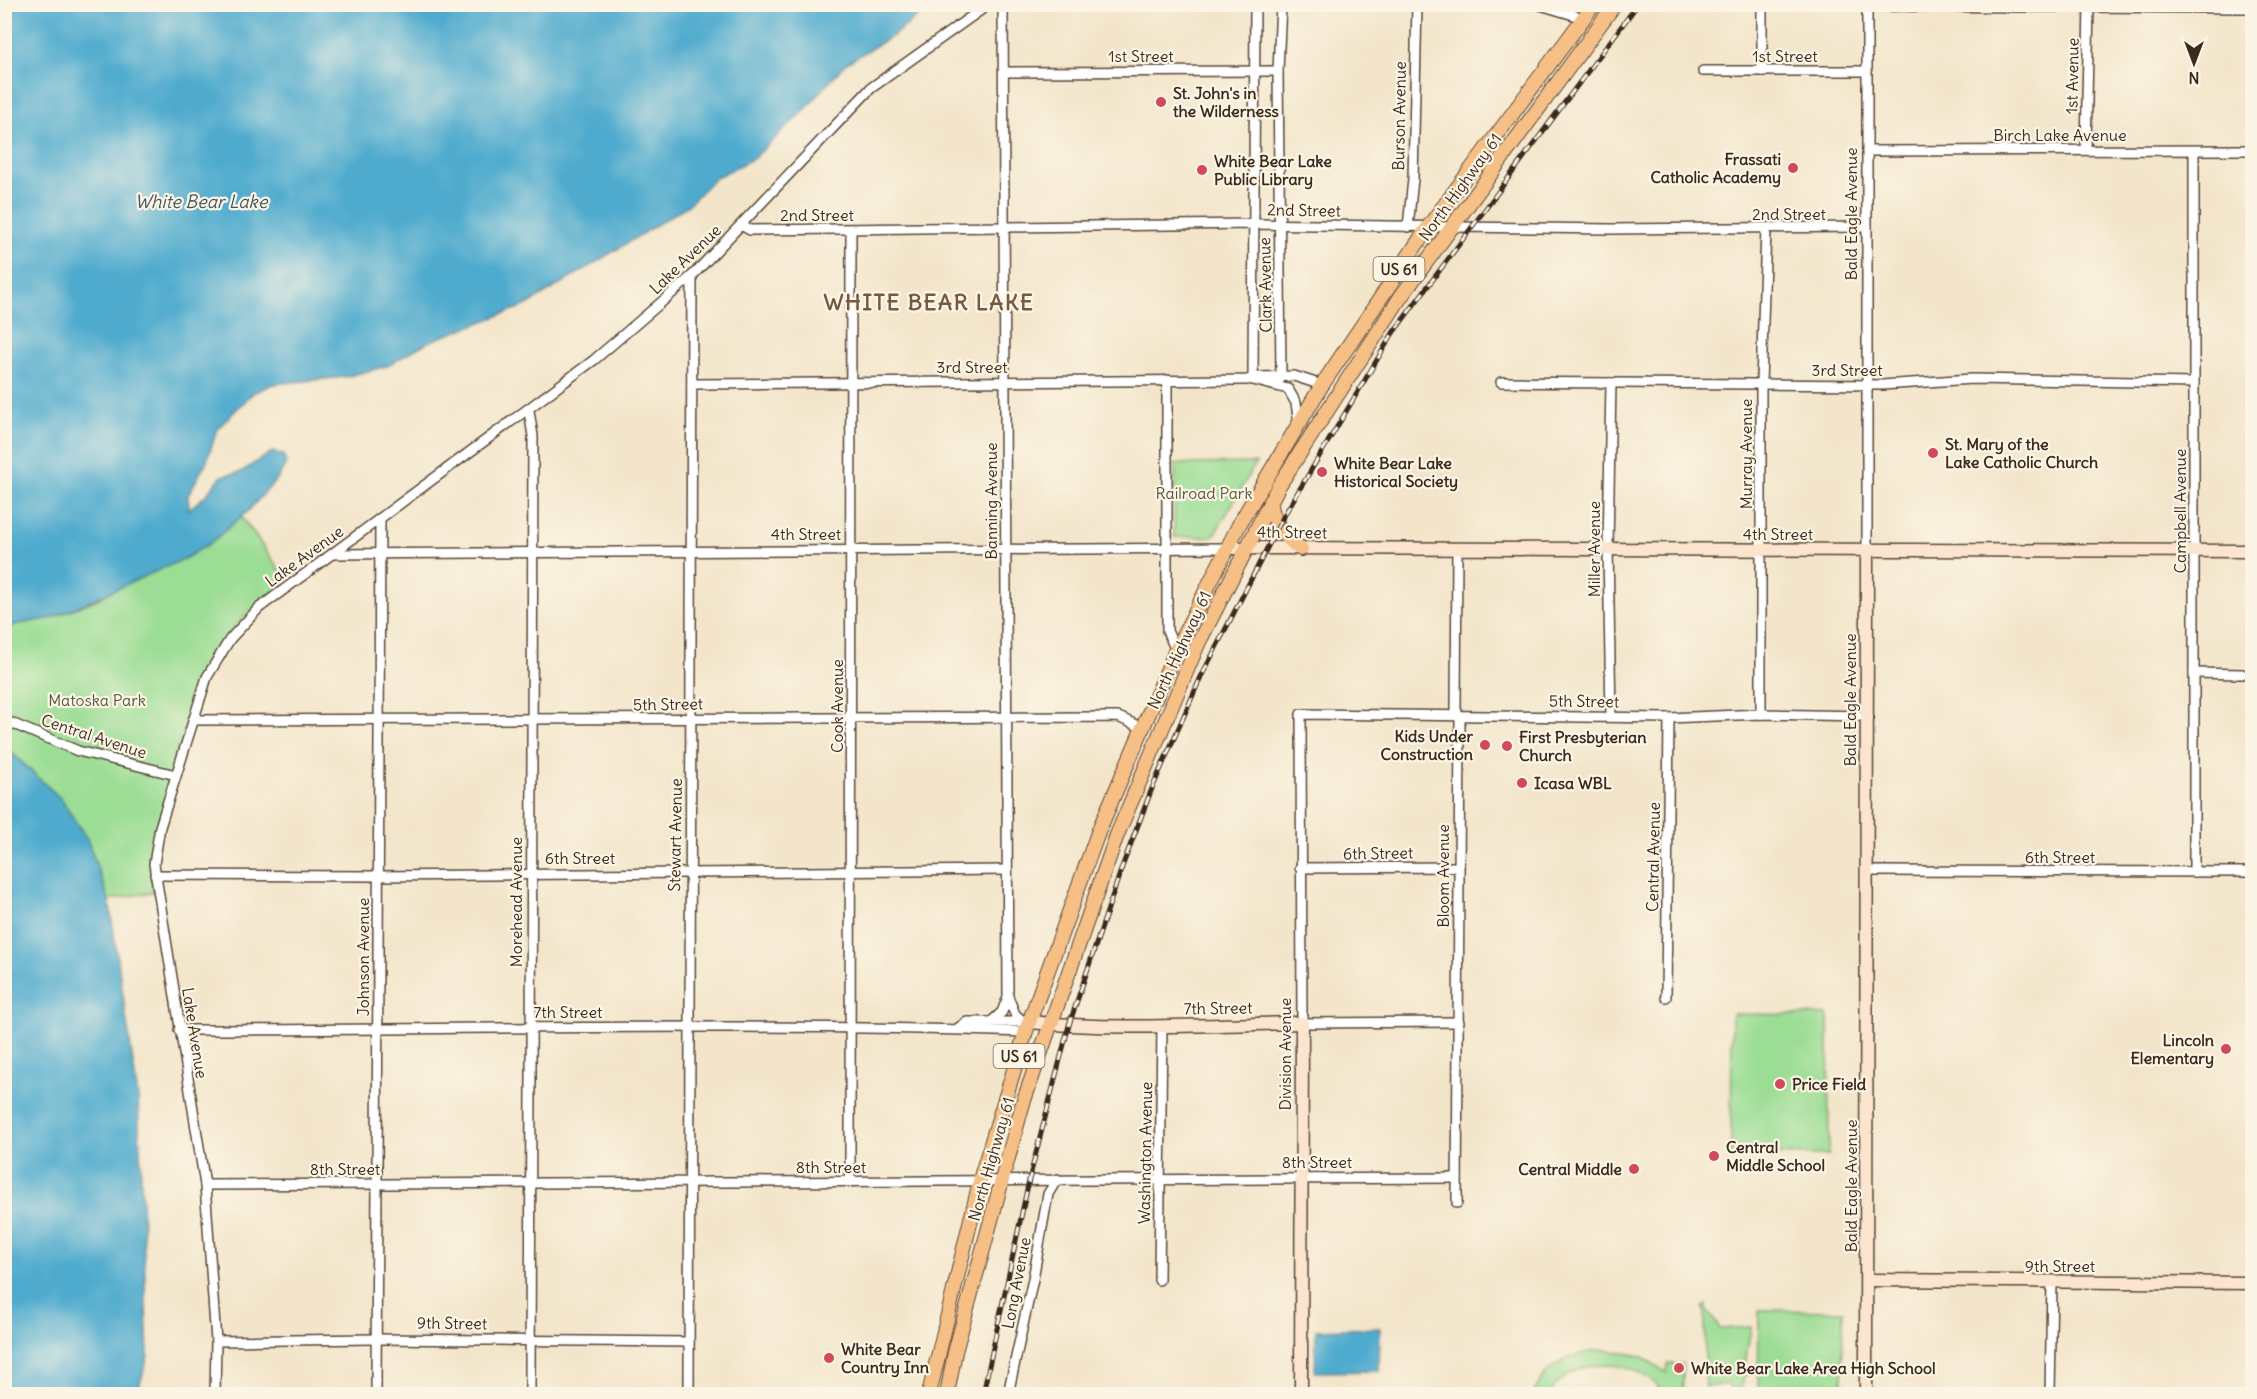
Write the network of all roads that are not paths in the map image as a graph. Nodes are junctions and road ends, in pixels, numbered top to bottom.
1 (989, 4) edge
2 (1003, 4) edge
3 (1255, 4) edge
4 (1281, 4) edge
5 (1417, 4) edge
6 (1537, 4) edge
7 (1593, 4) edge
8 (1616, 4) edge
9 (1762, 4) edge
10 (1867, 5) edge
11 (2089, 6) edge
12 (2253, 8) edge
13 (1584, 18) junction
14 (1253, 71) junction
15 (1278, 71) junction
16 (1703, 71) dead end
17 (1762, 71) junction
18 (1867, 71) junction
19 (1005, 72) junction
20 (2086, 149) junction
21 (1867, 150) junction
22 (2194, 150) junction
23 (2253, 150) edge
24 (1253, 224) junction
25 (1279, 224) junction
26 (741, 225) junction
27 (1453, 225) junction
28 (1429, 226) junction
29 (1003, 227) junction
30 (1408, 227) junction
31 (1867, 227) junction
32 (1766, 229) junction
33 (851, 230) junction
34 (692, 276) junction
35 (1167, 380) junction
36 (1252, 380) junction
37 (1280, 380) junction
38 (850, 382) junction
39 (1006, 382) junction
40 (1501, 382) dead end
41 (1611, 383) junction
42 (2194, 383) junction
43 (692, 384) junction
44 (1761, 384) junction
45 (1868, 384) junction
46 (1322, 385) junction
47 (529, 411) junction
48 (1326, 413) junction
49 (1299, 424) junction
50 (1270, 501) junction
51 (380, 519) junction
52 (1245, 547) junction
53 (1166, 548) junction
54 (1227, 548) junction
55 (1608, 548) junction
56 (1301, 549) junction
57 (1457, 549) junction
58 (851, 550) junction
59 (1005, 550) junction
60 (1762, 550) junction
61 (1867, 550) junction
62 (2195, 550) junction
63 (2253, 550) edge
64 (531, 551) junction
65 (691, 551) junction
66 (331, 554) junction
67 (380, 554) junction
68 (1176, 650) junction
69 (2194, 673) junction
70 (2242, 674) dead end
71 (1300, 714) joint
72 (1761, 714) junction
73 (1458, 715) junction
74 (1611, 716) junction
75 (1866, 716) junction
76 (1006, 717) junction
77 (692, 718) junction
78 (852, 718) junction
79 (1669, 718) junction
80 (4, 720) edge
81 (193, 720) junction
82 (378, 720) junction
83 (533, 720) junction
84 (1141, 727) junction
85 (1150, 753) junction
86 (176, 775) junction
87 (1457, 867) junction
88 (1300, 868) junction
89 (1006, 870) junction
90 (850, 871) junction
91 (1868, 871) junction
92 (689, 872) junction
93 (2193, 872) junction
94 (2253, 872) edge
95 (531, 874) junction
96 (155, 875) junction
97 (377, 876) junction
98 (1008, 997) junction
99 (1666, 997) dead end
100 (991, 1022) junction
101 (1459, 1022) junction
102 (1302, 1023) junction
103 (1050, 1024) junction
104 (1027, 1025) junction
105 (1162, 1026) junction
106 (531, 1028) junction
107 (690, 1028) junction
108 (851, 1028) junction
109 (957, 1029) junction
110 (179, 1030) junction
111 (378, 1030) junction
112 (1302, 1177) junction
113 (1457, 1178) junction
114 (1002, 1179) junction
115 (1057, 1179) junction
116 (1160, 1179) junction
117 (980, 1180) junction
118 (850, 1182) junction
119 (376, 1183) junction
120 (530, 1183) junction
121 (690, 1183) junction
122 (205, 1185) junction
123 (1457, 1203) dead end
124 (1159, 1280) dead end
125 (1868, 1280) junction
126 (2052, 1283) junction
127 (2253, 1283) edge
128 (376, 1340) junction
129 (216, 1341) junction
130 (530, 1341) junction
131 (689, 1342) junction
132 (215, 1395) edge
133 (376, 1395) edge
134 (530, 1395) edge
135 (689, 1395) edge
136 (929, 1395) edge
137 (947, 1395) edge
138 (1008, 1395) edge
139 (1301, 1395) edge
140 (1866, 1395) edge
141 (2050, 1395) edge

1 - 26 street, Lake Avenue
2 - 19 street, Banning Avenue
3 - 14 street, Clark Avenue
4 - 15 street, Clark Avenue
5 - 30 street, Burson Avenue
6 - 13 street
7 - 13 main road, North Highway 61 / US 61
8 - 27 main road, North Highway 61 / US 61
9 - 17 street
10 - 11 street
10 - 18 street, Bald Eagle Avenue
11 - 12 street
11 - 20 street, 1st Avenue
13 - 28 main road, North Highway 61 / US 61
14 - 15 street, 1st Street
14 - 19 street, 1st Street
14 - 24 street, Clark Avenue
15 - 25 street, Clark Avenue
16 - 17 street, 1st Street
17 - 18 street, 1st Street
18 - 21 street, Bald Eagle Avenue
19 - 29 street, Banning Avenue
20 - 21 street, Birch Lake Avenue
20 - 22 street, Birch Lake Avenue
21 - 31 street, Bald Eagle Avenue
22 - 23 street, Birch Lake Avenue
22 - 42 street, Campbell Avenue
24 - 25 street, 2nd Street
24 - 29 street, 2nd Street
24 - 36 street, Clark Avenue
25 - 30 street, 2nd Street
25 - 37 street, Clark Avenue
26 - 33 street, 2nd Street
26 - 34 street, Lake Avenue
27 - 28 street, 2nd Street
27 - 32 street, 2nd Street
27 - 48 main road, North Highway 61 / US 61
28 - 30 street, 2nd Street
28 - 46 main road, North Highway 61 / US 61
29 - 33 street, 2nd Street
29 - 39 street, Banning Avenue
31 - 32 street, 2nd Street
31 - 45 street, Bald Eagle Avenue
32 - 44 street, Murray Avenue
33 - 38 street, Cook Avenue
34 - 43 street, Stewart Avenue
34 - 47 street, Lake Avenue
35 - 36 street, 3rd Street
35 - 39 street, 3rd Street
35 - 53 street
36 - 37 street, 3rd Street
37 - 46 street, 3rd Street
37 - 49 street
38 - 39 street, 3rd Street
38 - 43 street, 3rd Street
38 - 58 street, Cook Avenue
39 - 59 street, Banning Avenue
40 - 41 street, 3rd Street
41 - 44 street, 3rd Street
41 - 55 street, Miller Avenue
42 - 45 street, 3rd Street
42 - 62 street, Campbell Avenue
43 - 65 street, Stewart Avenue
44 - 45 street, 3rd Street
44 - 60 street, Murray Avenue
45 - 61 street, Bald Eagle Avenue
46 - 48 main road
46 - 49 main road, North Highway 61 / US 61
47 - 51 street, Lake Avenue
47 - 64 street, Morehead Avenue
48 - 50 main road, North Highway 61 / US 61
49 - 54 main road, North Highway 61 / US 61
50 - 52 main road, North Highway 61 / US 61
50 - 56 main road
51 - 66 street, Lake Avenue
51 - 67 street, Johnson Avenue
52 - 54 street, 4th Street
52 - 56 street, 4th Street
52 - 85 main road, North Highway 61 / US 61
53 - 54 street, 4th Street
53 - 59 street, 4th Street
53 - 68 street
54 - 68 main road, North Highway 61 / US 61
55 - 57 street, 4th Street
55 - 60 street, 4th Street
55 - 74 street, Miller Avenue
56 - 57 street, 4th Street
57 - 73 street, Bloom Avenue
58 - 59 street, 4th Street
58 - 65 street, 4th Street
58 - 78 street, Cook Avenue
59 - 76 street, Banning Avenue
60 - 61 street, 4th Street
60 - 72 street, Murray Avenue
61 - 62 street, 4th Street
61 - 75 street, Bald Eagle Avenue
62 - 63 street, 4th Street
62 - 69 street, Campbell Avenue
64 - 65 street, 4th Street
64 - 67 street, 4th Street
64 - 83 street, Morehead Avenue
65 - 77 street, Stewart Avenue
66 - 67 street, 4th Street
66 - 81 street, Lake Avenue
67 - 82 street, Johnson Avenue
68 - 84 main road, North Highway 61 / US 61
69 - 70 street
69 - 93 street, Campbell Avenue
71 - 73 street, 5th Street
71 - 88 street, Division Avenue
72 - 75 street, 5th Street
72 - 79 street, 5th Street
73 - 74 street, 5th Street
73 - 87 street, Bloom Avenue
74 - 79 street, 5th Street
75 - 91 street, Bald Eagle Avenue
76 - 78 street, 5th Street
76 - 84 street, 5th Street
76 - 89 street, Banning Avenue
77 - 78 street, 5th Street
77 - 83 street, 5th Street
77 - 92 street, Stewart Avenue
78 - 90 street, Cook Avenue
79 - 99 street, Central Avenue
80 - 86 street, Central Avenue
81 - 82 street, 5th Street
81 - 86 street, Lake Avenue
82 - 83 street, 5th Street
82 - 97 street, Johnson Avenue
83 - 95 street, Morehead Avenue
84 - 85 main road
84 - 104 main road, North Highway 61 / US 61
85 - 103 main road, North Highway 61 / US 61
86 - 96 street, Lake Avenue
87 - 88 street, 6th Street
87 - 101 street, Bloom Avenue
88 - 102 street, Division Avenue
89 - 90 street, 6th Street
89 - 98 street, Banning Avenue
90 - 92 street, 6th Street
90 - 108 street, Cook Avenue
91 - 93 street, 6th Street
91 - 125 street, Bald Eagle Avenue
92 - 95 street, 6th Street
92 - 107 street, Stewart Avenue
93 - 94 street, 6th Street
95 - 97 street, 6th Street
95 - 106 street, Morehead Avenue
96 - 97 street, 6th Street
96 - 110 street, Lake Avenue
97 - 111 street, Johnson Avenue
98 - 100 street
98 - 104 street
100 - 104 street, 7th Street
100 - 109 street, 7th Street
101 - 102 street, 7th Street
101 - 113 street, Bloom Avenue
102 - 105 street, 7th Street
102 - 112 street, Division Avenue
103 - 104 street, 7th Street
103 - 105 street, 7th Street
103 - 114 main road, North Highway 61 / US 61
104 - 109 street, 7th Street
104 - 117 main road, North Highway 61 / US 61
105 - 116 street, Washington Avenue
106 - 107 street, 7th Street
106 - 111 street, 7th Street
106 - 120 street, Morehead Avenue
107 - 108 street, 7th Street
107 - 121 street, Stewart Avenue
108 - 109 street, 7th Street
108 - 118 street, Cook Avenue
110 - 111 street, 7th Street
110 - 122 street, Lake Avenue
111 - 119 street, Johnson Avenue
112 - 113 street, 8th Street
112 - 116 street, 8th Street
112 - 139 street, Division Avenue
113 - 123 street, Bloom Avenue
114 - 115 street, 8th Street
114 - 117 street, 8th Street
114 - 137 main road, North Highway 61 / US 61
115 - 116 street, 8th Street
115 - 138 street, Long Avenue
116 - 124 street, Washington Avenue
117 - 118 street, 8th Street
117 - 136 main road, North Highway 61 / US 61
118 - 121 street, 8th Street
119 - 120 street, 8th Street
119 - 122 street, 8th Street
119 - 128 street, Johnson Avenue
120 - 121 street, 8th Street
120 - 130 street, Morehead Avenue
121 - 131 street, Stewart Avenue
122 - 129 street, Lake Avenue
125 - 126 street, 9th Street
125 - 140 street, Bald Eagle Avenue
126 - 127 street, 9th Street
126 - 141 street
128 - 129 street, 9th Street
128 - 130 street, 9th Street
128 - 133 street, Johnson Avenue
129 - 132 street, Lake Avenue
130 - 131 street, 9th Street
130 - 134 street, Morehead Avenue
131 - 135 street, Stewart Avenue

